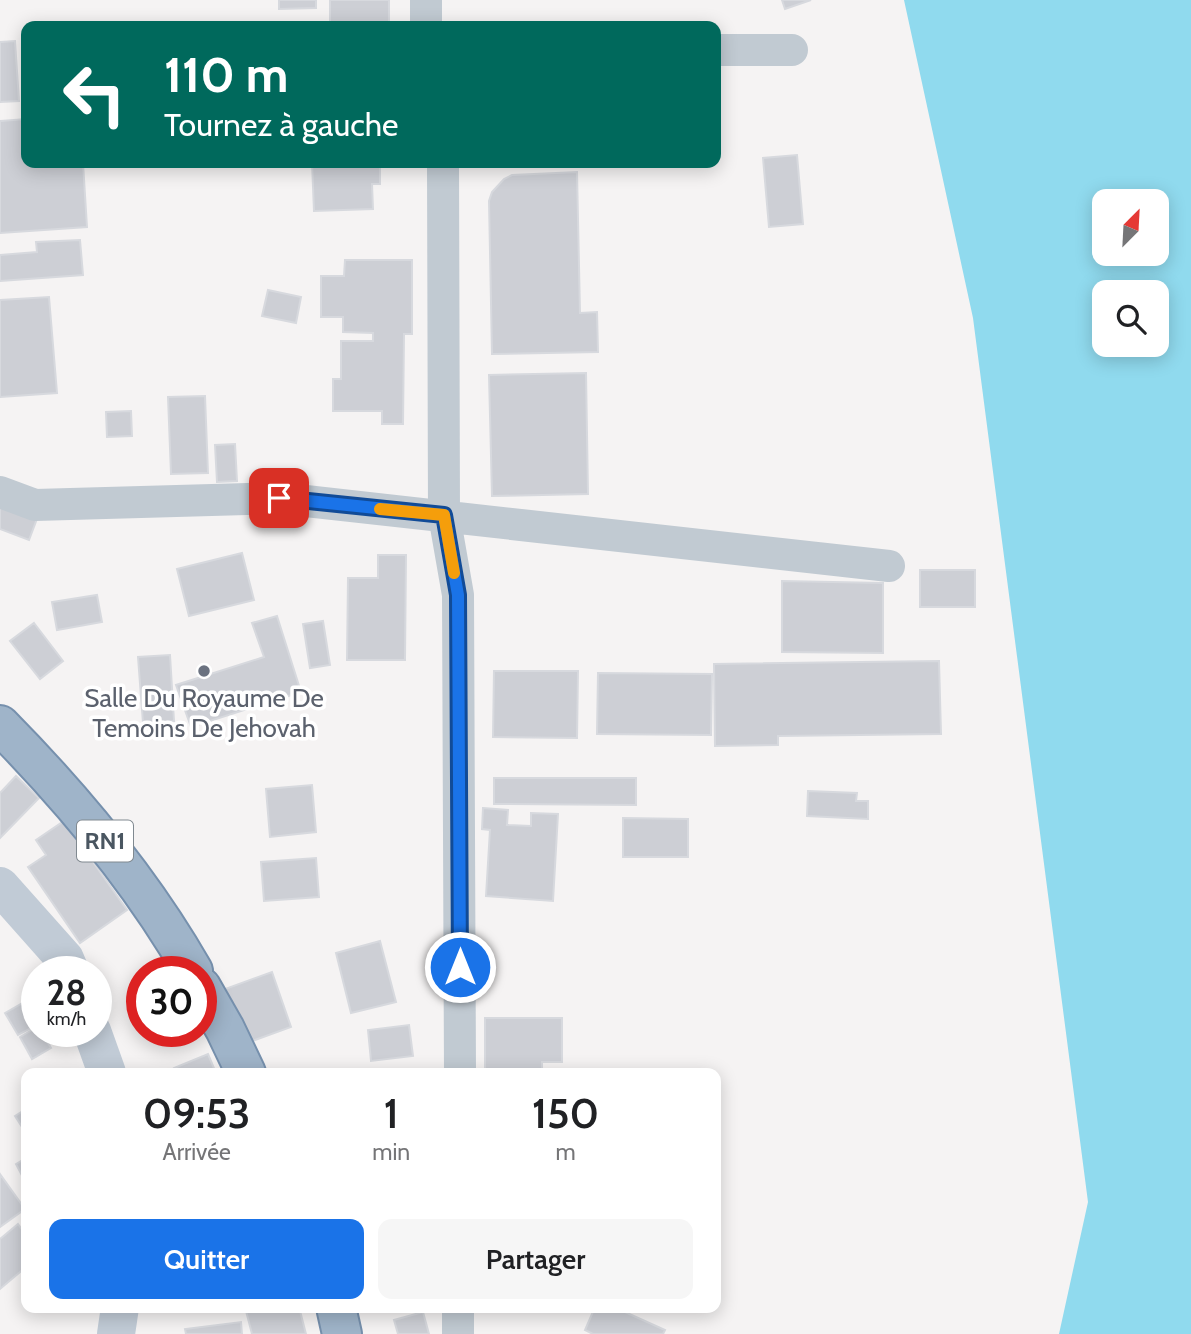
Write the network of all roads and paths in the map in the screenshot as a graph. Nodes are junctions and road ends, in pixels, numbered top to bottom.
1 (426, 0) edge
2 (426, 21) edge
3 (721, 50) edge
4 (792, 50) dead end
5 (443, 168) edge
6 (0, 492) edge
7 (444, 515) junction
8 (889, 566) dead end
9 (0, 725) edge
10 (0, 886) edge
11 (62, 956) edge
12 (184, 956) edge
13 (217, 1015) edge
14 (98, 1047) edge
15 (105, 1068) edge
16 (244, 1068) edge
17 (460, 1068) edge
18 (119, 1313) edge
19 (337, 1313) edge
20 (458, 1313) edge
21 (116, 1334) edge
22 (342, 1334) edge
23 (458, 1334) edge

1 - 2 street
3 - 4 street
5 - 7 street
6 - 7 street
7 - 8 street
7 - 17 street
9 - 12 highway, RN1
10 - 11 main road
13 - 16 highway
14 - 15 main road
18 - 21 main road
19 - 22 highway
20 - 23 street

